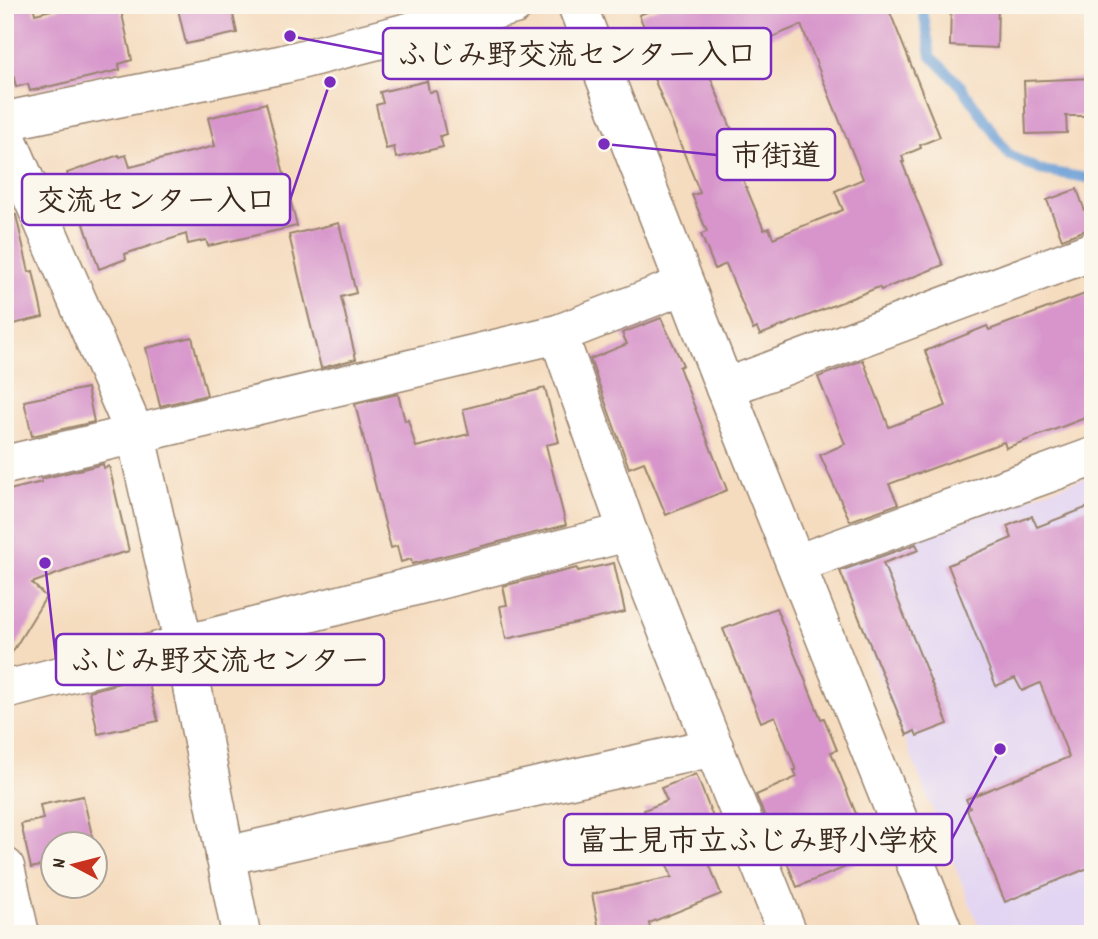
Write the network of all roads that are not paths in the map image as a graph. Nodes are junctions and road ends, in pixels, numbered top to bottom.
1 (514, 5) edge
2 (577, 5) edge
3 (5, 121) edge
4 (5, 134) edge
5 (1093, 251) edge
6 (684, 285) junction
7 (558, 334) junction
8 (725, 388) junction
9 (136, 436) junction
10 (1093, 457) edge
11 (5, 465) edge
12 (628, 532) junction
13 (796, 564) junction
14 (184, 646) junction
15 (5, 690) edge
16 (714, 747) junction
17 (225, 856) junction
18 (5, 867) edge
19 (20, 934) edge
20 (241, 934) edge
21 (788, 934) edge
22 (944, 934) edge

1 - 3 street
2 - 6 street
4 - 9 street
5 - 8 street
6 - 7 street
6 - 8 street
7 - 9 street
7 - 12 street
8 - 13 street
9 - 11 street
9 - 14 street
10 - 13 street
12 - 14 street
12 - 16 street
13 - 22 street
14 - 15 street
14 - 17 street
16 - 17 street
16 - 21 street
17 - 20 street
18 - 19 street

